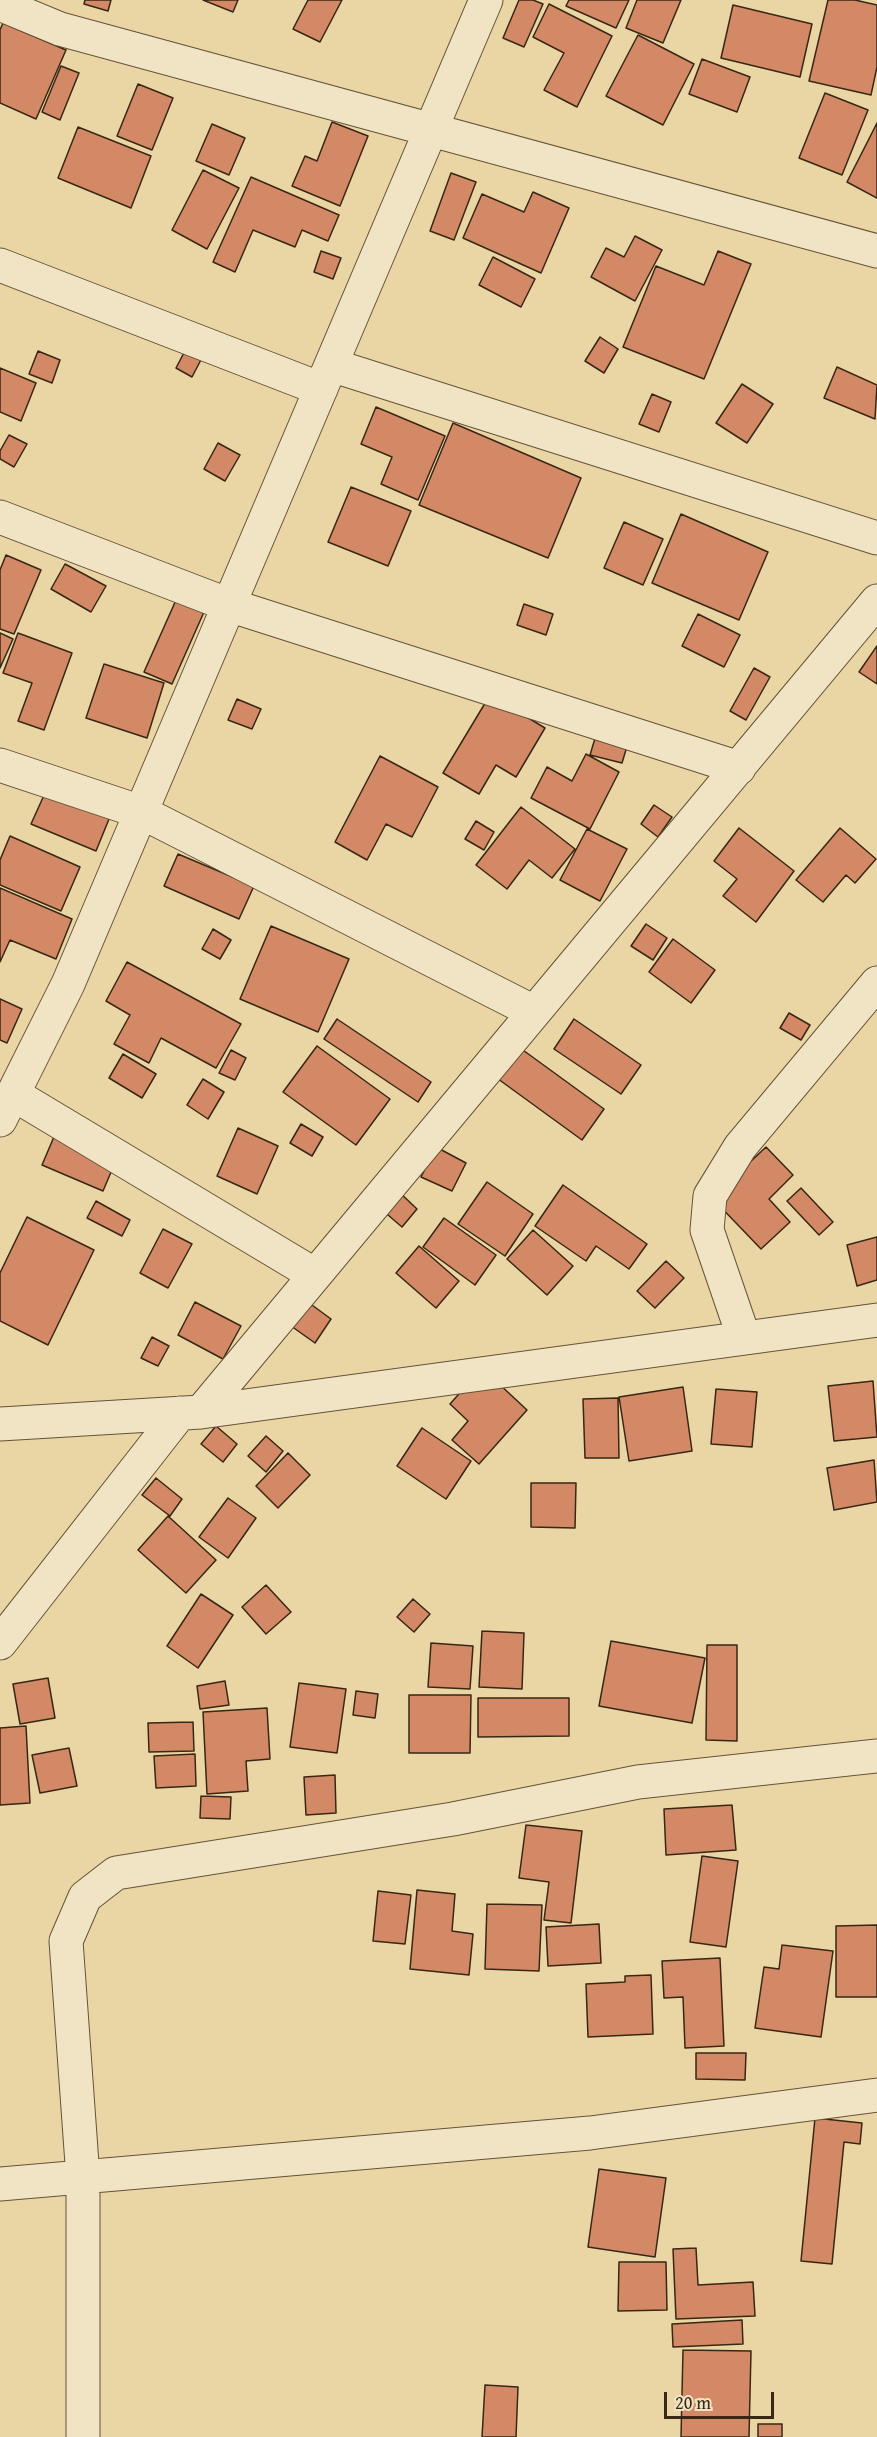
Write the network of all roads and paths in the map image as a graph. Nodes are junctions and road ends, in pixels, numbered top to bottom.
1 (486, 0) edge
2 (0, 4) edge
3 (432, 128) junction
4 (877, 251) edge
5 (0, 265) edge
6 (326, 377) junction
7 (0, 517) edge
8 (877, 538) edge
9 (877, 601) edge
10 (229, 605) junction
11 (0, 765) edge
12 (739, 768) junction
13 (141, 812) junction
14 (877, 983) edge
15 (534, 1012) junction
16 (6, 1107) edge
17 (315, 1275) junction
18 (877, 1320) edge
19 (744, 1338) junction
20 (190, 1412) junction
21 (0, 1424) edge
22 (0, 1643) edge
23 (877, 1755) edge
24 (877, 2095) edge
25 (83, 2178) junction
26 (0, 2184) edge
27 (84, 2437) edge

1 - 3 street
2 - 3 street
3 - 4 street
3 - 6 street
5 - 6 street
6 - 8 street
6 - 10 street
7 - 10 street
9 - 12 street
10 - 12 street
10 - 13 street
11 - 13 street
12 - 15 street
13 - 15 street
13 - 16 street
14 - 19 street
15 - 17 street
16 - 17 street
17 - 20 street
18 - 19 street
19 - 20 street
20 - 21 street
20 - 22 street
23 - 25 street
24 - 25 street
25 - 26 street
25 - 27 street

